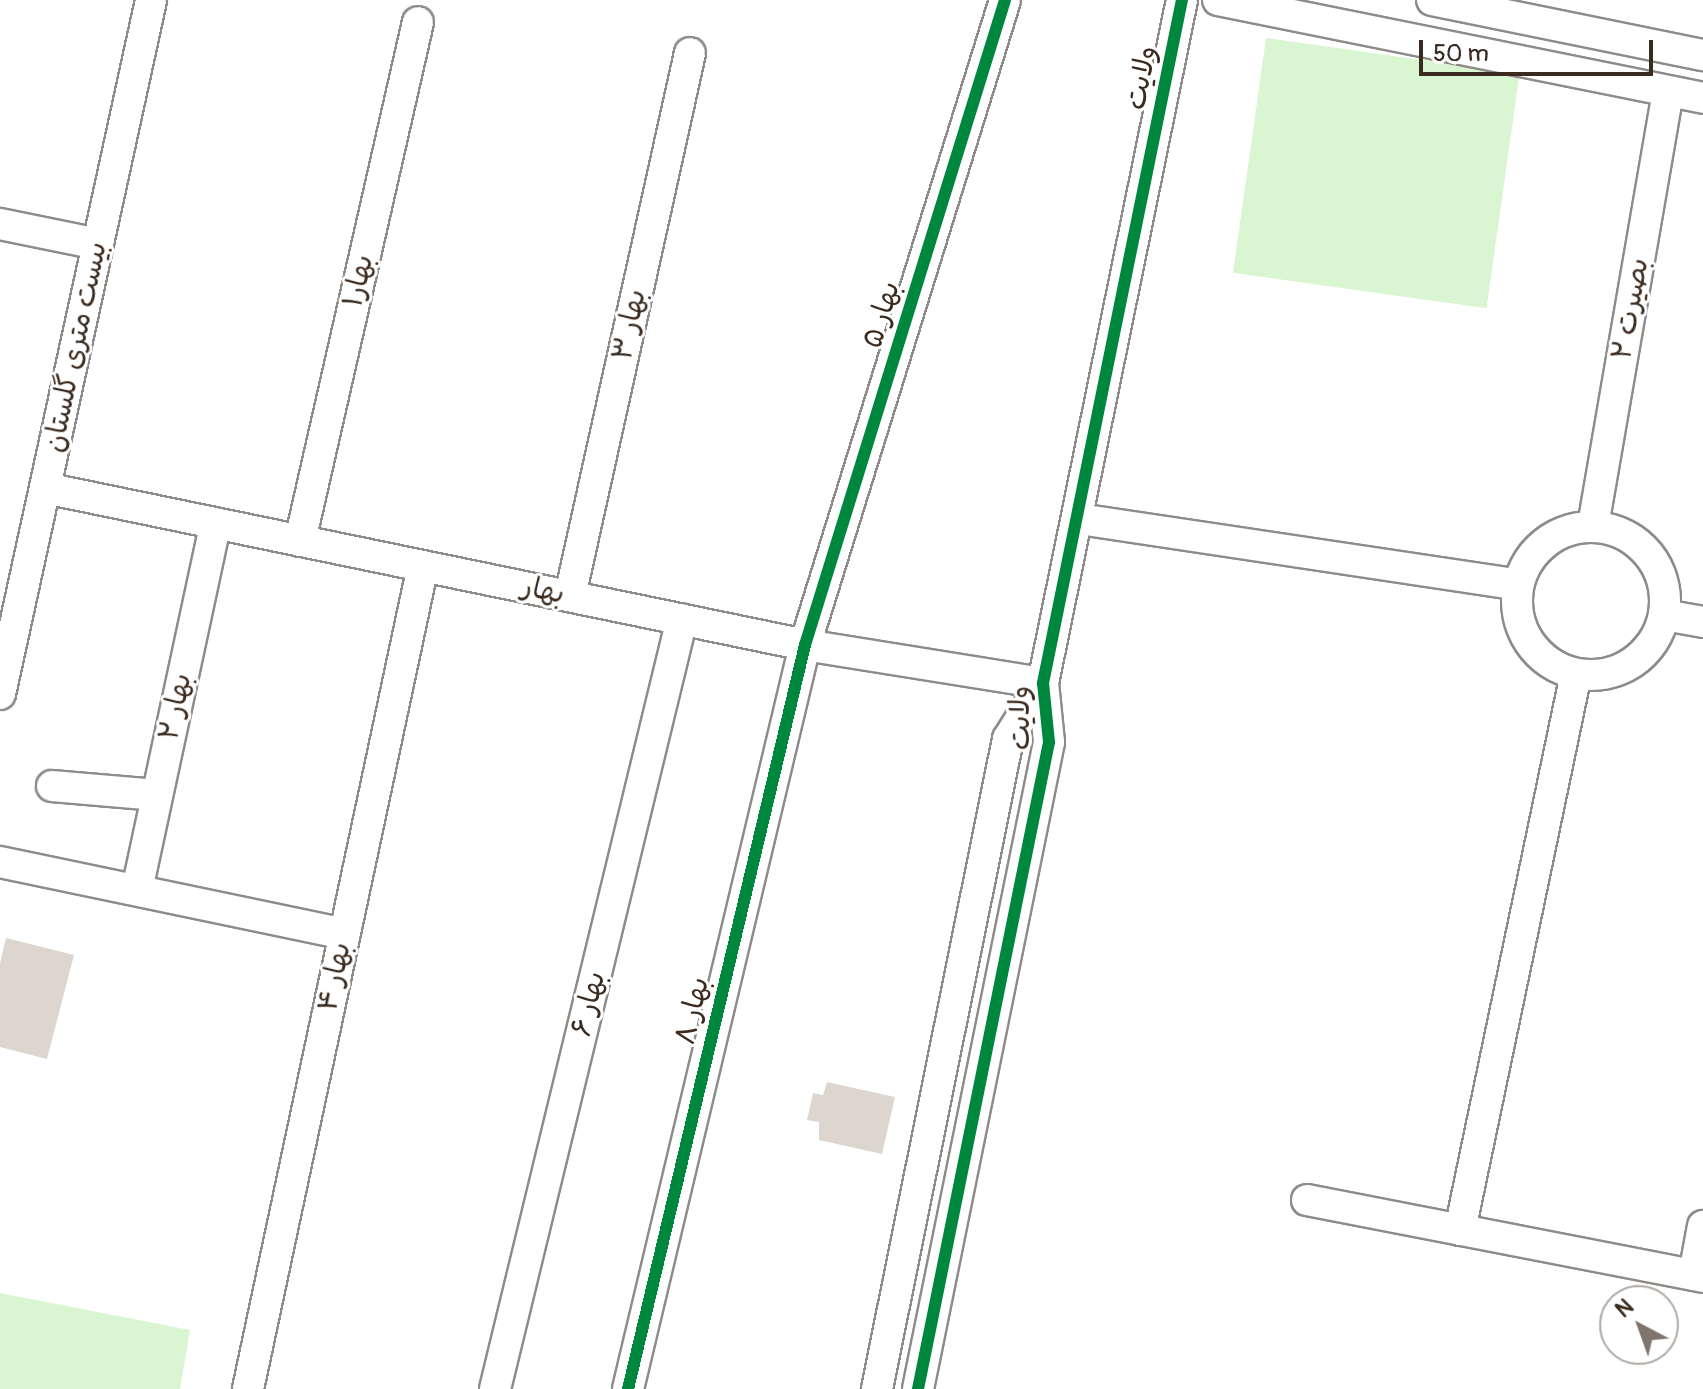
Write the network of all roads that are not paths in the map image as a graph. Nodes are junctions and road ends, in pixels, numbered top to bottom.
1 (151, 0) edge
2 (1005, 0) edge
3 (1182, 0) edge
4 (1218, 0) edge
5 (1432, 0) edge
6 (418, 22) dead end
7 (690, 53) dead end
8 (1703, 55) edge
9 (1668, 92) junction
10 (1703, 98) edge
11 (0, 224) edge
12 (98, 244) junction
13 (45, 488) junction
14 (1079, 519) junction
15 (216, 523) junction
16 (1593, 526) junction
17 (300, 541) junction
18 (423, 566) junction
19 (1518, 585) junction
20 (570, 596) junction
21 (1664, 615) junction
22 (682, 619) junction
23 (1703, 622) edge
24 (805, 645) junction
25 (1576, 674) junction
26 (1043, 683) junction
27 (0, 694) edge
28 (52, 786) dead end
29 (157, 795) junction
30 (0, 862) edge
31 (137, 890) junction
32 (345, 934) junction
33 (1307, 1200) dead end
34 (1703, 1226) edge
35 (1460, 1230) junction
36 (1698, 1276) edge
37 (248, 1389) edge
38 (495, 1389) edge
39 (628, 1389) edge
40 (877, 1389) edge
41 (918, 1389) edge

1 - 12 street, بیست متری گلستان
2 - 24 street, بهار ۵
3 - 14 street, ولایت
4 - 9 street
5 - 8 street
6 - 17 street, بهار۱
7 - 20 street, بهار ۳
9 - 10 street
9 - 16 street, بصیرت ۲
11 - 12 street
12 - 13 street, بیست متری گلستان
13 - 15 street, بهار
13 - 27 street, بیست متری گلستان
14 - 19 street
14 - 26 street, ولایت
15 - 17 street, بهار
15 - 29 street, بهار ۲
16 - 19 street
16 - 21 street
17 - 18 street, بهار
18 - 20 street, بهار
18 - 32 street, بهار ۴
19 - 25 street
20 - 22 street, بهار
21 - 23 street
21 - 25 street
22 - 24 street, بهار
22 - 38 street, بهار ۶
24 - 26 street, بهار
24 - 39 street, بهار ۸
25 - 35 street
26 - 40 street, ولایت
26 - 41 street, ولایت
28 - 29 street
29 - 31 street, بهار ۲
30 - 31 street
31 - 32 street
32 - 37 street, بهار ۴
33 - 35 street
34 - 36 street
35 - 36 street

